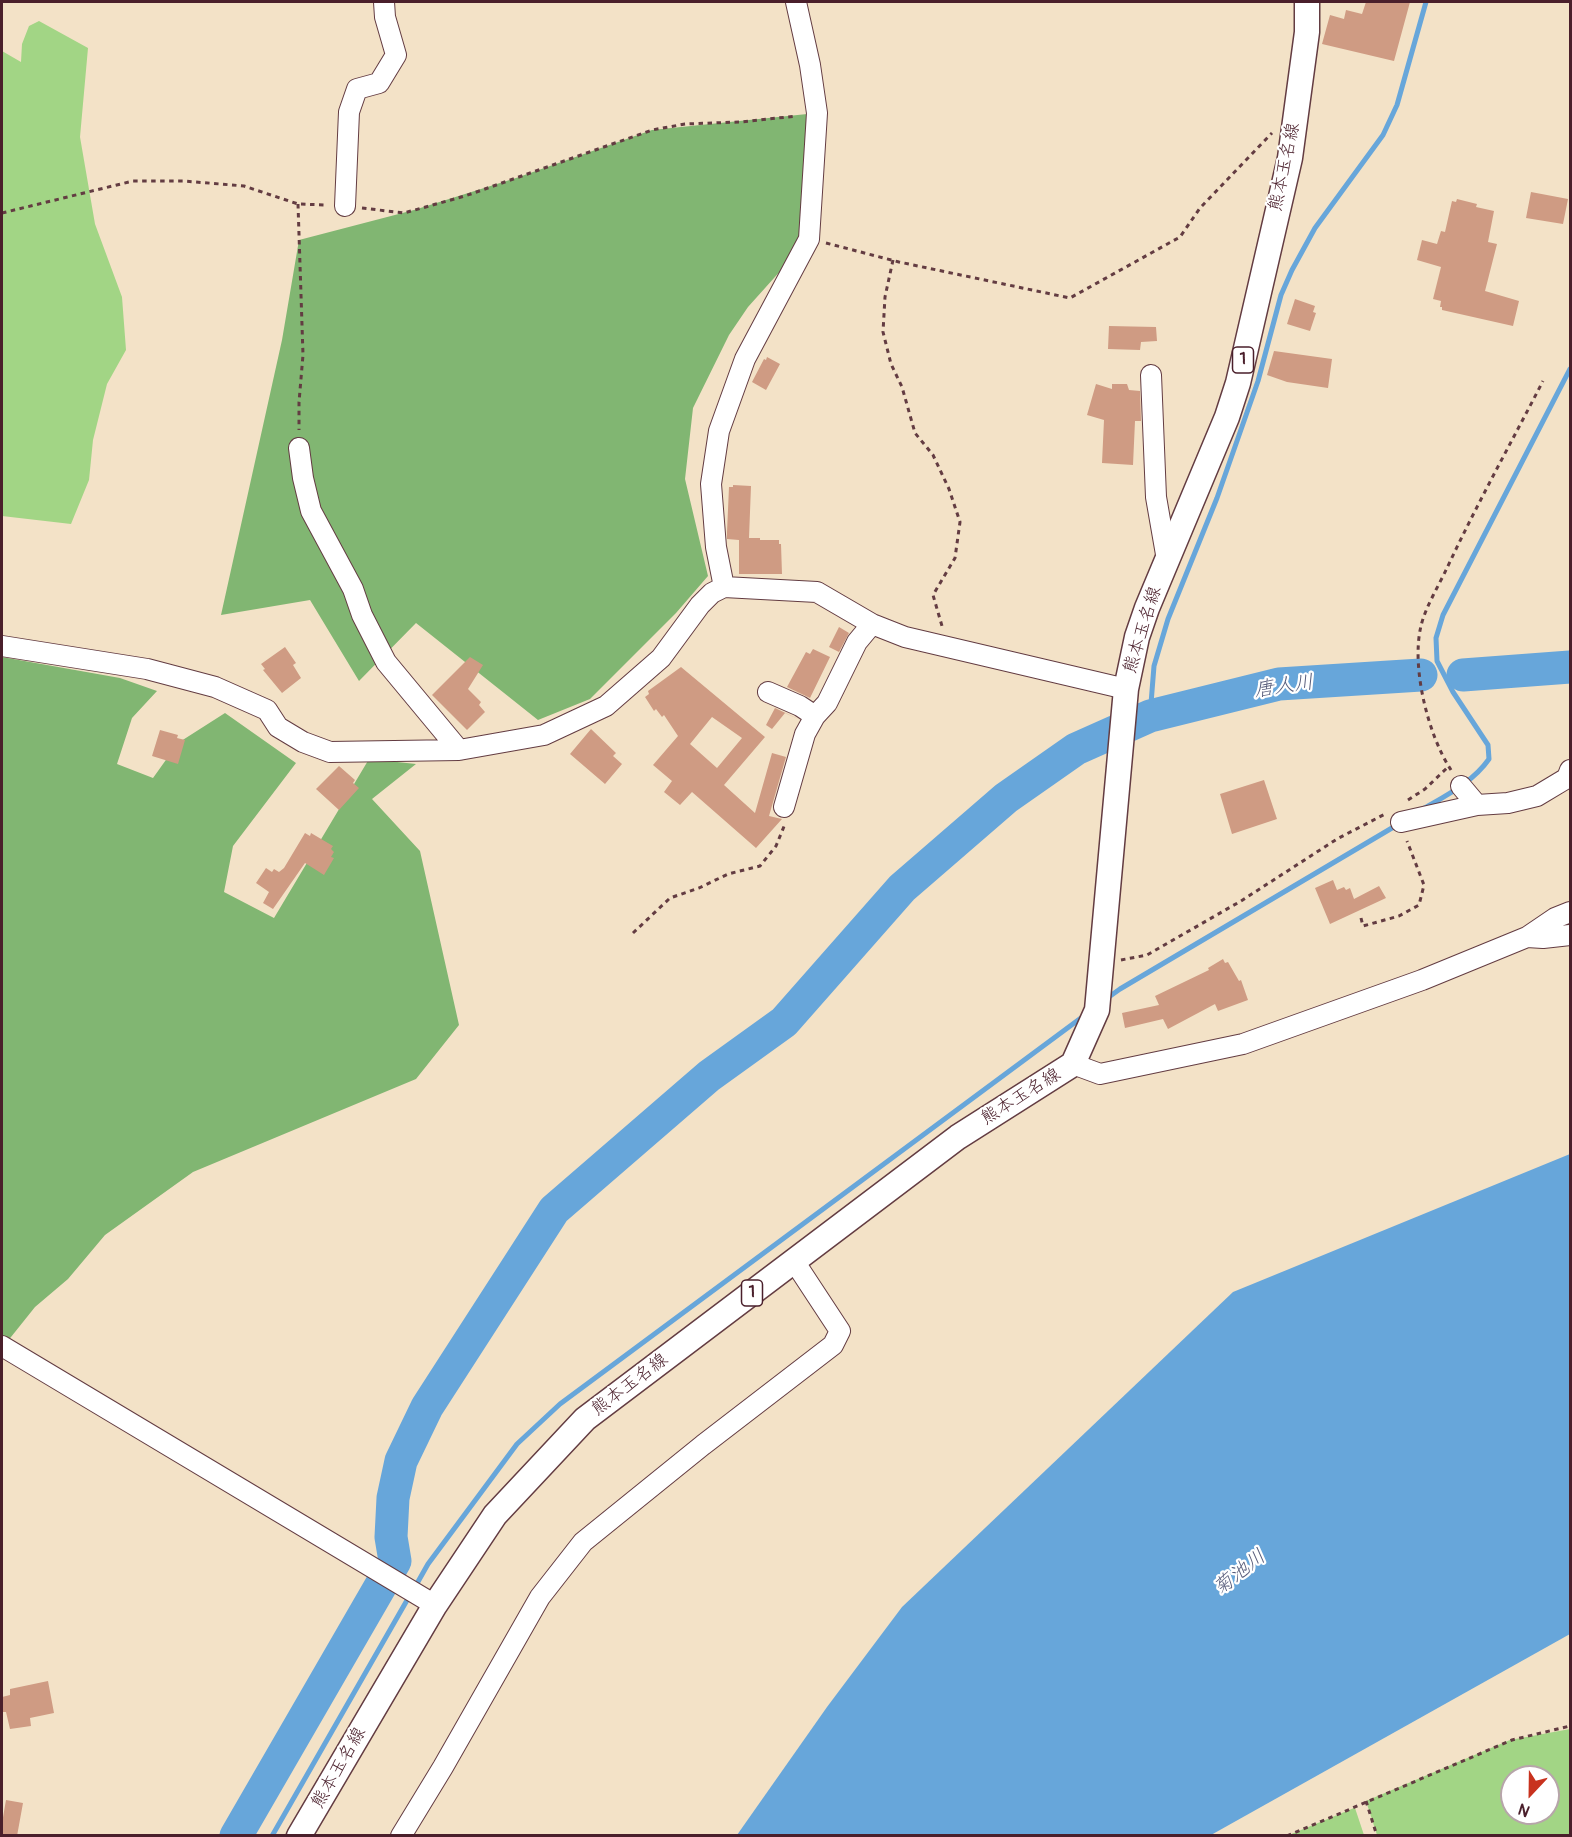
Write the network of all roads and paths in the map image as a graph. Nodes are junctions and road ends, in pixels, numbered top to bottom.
1 (384, 2) edge
2 (796, 2) edge
3 (1307, 2) edge
4 (1297, 109) junction
5 (817, 113) junction
6 (298, 204) junction
7 (345, 206) junction
8 (2, 213) edge
9 (809, 239) junction
10 (893, 260) junction
11 (1151, 375) dead end
12 (1543, 381) dead end
13 (299, 448) joint
14 (1167, 560) junction
15 (724, 586) junction
16 (872, 624) junction
17 (2, 646) edge
18 (950, 647) junction
19 (768, 692) dead end
20 (1125, 696) junction
21 (815, 716) junction
22 (459, 750) junction
23 (1448, 767) junction
24 (1570, 770) edge
25 (1461, 786) joint
26 (1477, 805) junction
27 (784, 807) joint
28 (1399, 815) junction
29 (1570, 912) edge
30 (1361, 918) dead end
31 (633, 933) dead end
32 (1570, 935) edge
33 (1527, 937) junction
34 (1101, 963) junction
35 (1073, 1064) junction
36 (794, 1261) junction
37 (2, 1346) edge
38 (420, 1596) junction
39 (1570, 1726) edge
40 (1366, 1801) junction
41 (299, 1836) edge
42 (402, 1836) edge
43 (1287, 1836) edge
44 (1377, 1836) edge

1 - 7 street
2 - 5 street
3 - 4 main road, 熊本玉名線 / 1
4 - 10 path
4 - 14 main road, 熊本玉名線 / 1
5 - 7 path
5 - 9 street
6 - 7 path
6 - 8 path
6 - 13 path
9 - 10 path
9 - 15 street
10 - 18 path
11 - 14 street
12 - 23 path
13 - 22 street
14 - 20 main road, 熊本玉名線 / 1
15 - 16 street
15 - 22 street
16 - 18 street
16 - 21 street
17 - 22 street
18 - 20 street
19 - 21 street
20 - 34 main road, 熊本玉名線 / 1
21 - 27 street
23 - 25 path
23 - 28 path
24 - 26 street
25 - 26 street
26 - 28 street
27 - 31 path
28 - 30 path
28 - 34 path
29 - 33 street
32 - 33 street
33 - 35 street
34 - 35 main road, 熊本玉名線 / 1
35 - 36 main road, 熊本玉名線 / 1
36 - 38 main road, 熊本玉名線 / 1
36 - 42 street
37 - 38 street
38 - 41 main road, 熊本玉名線 / 1
39 - 40 path
40 - 43 path
40 - 44 path

